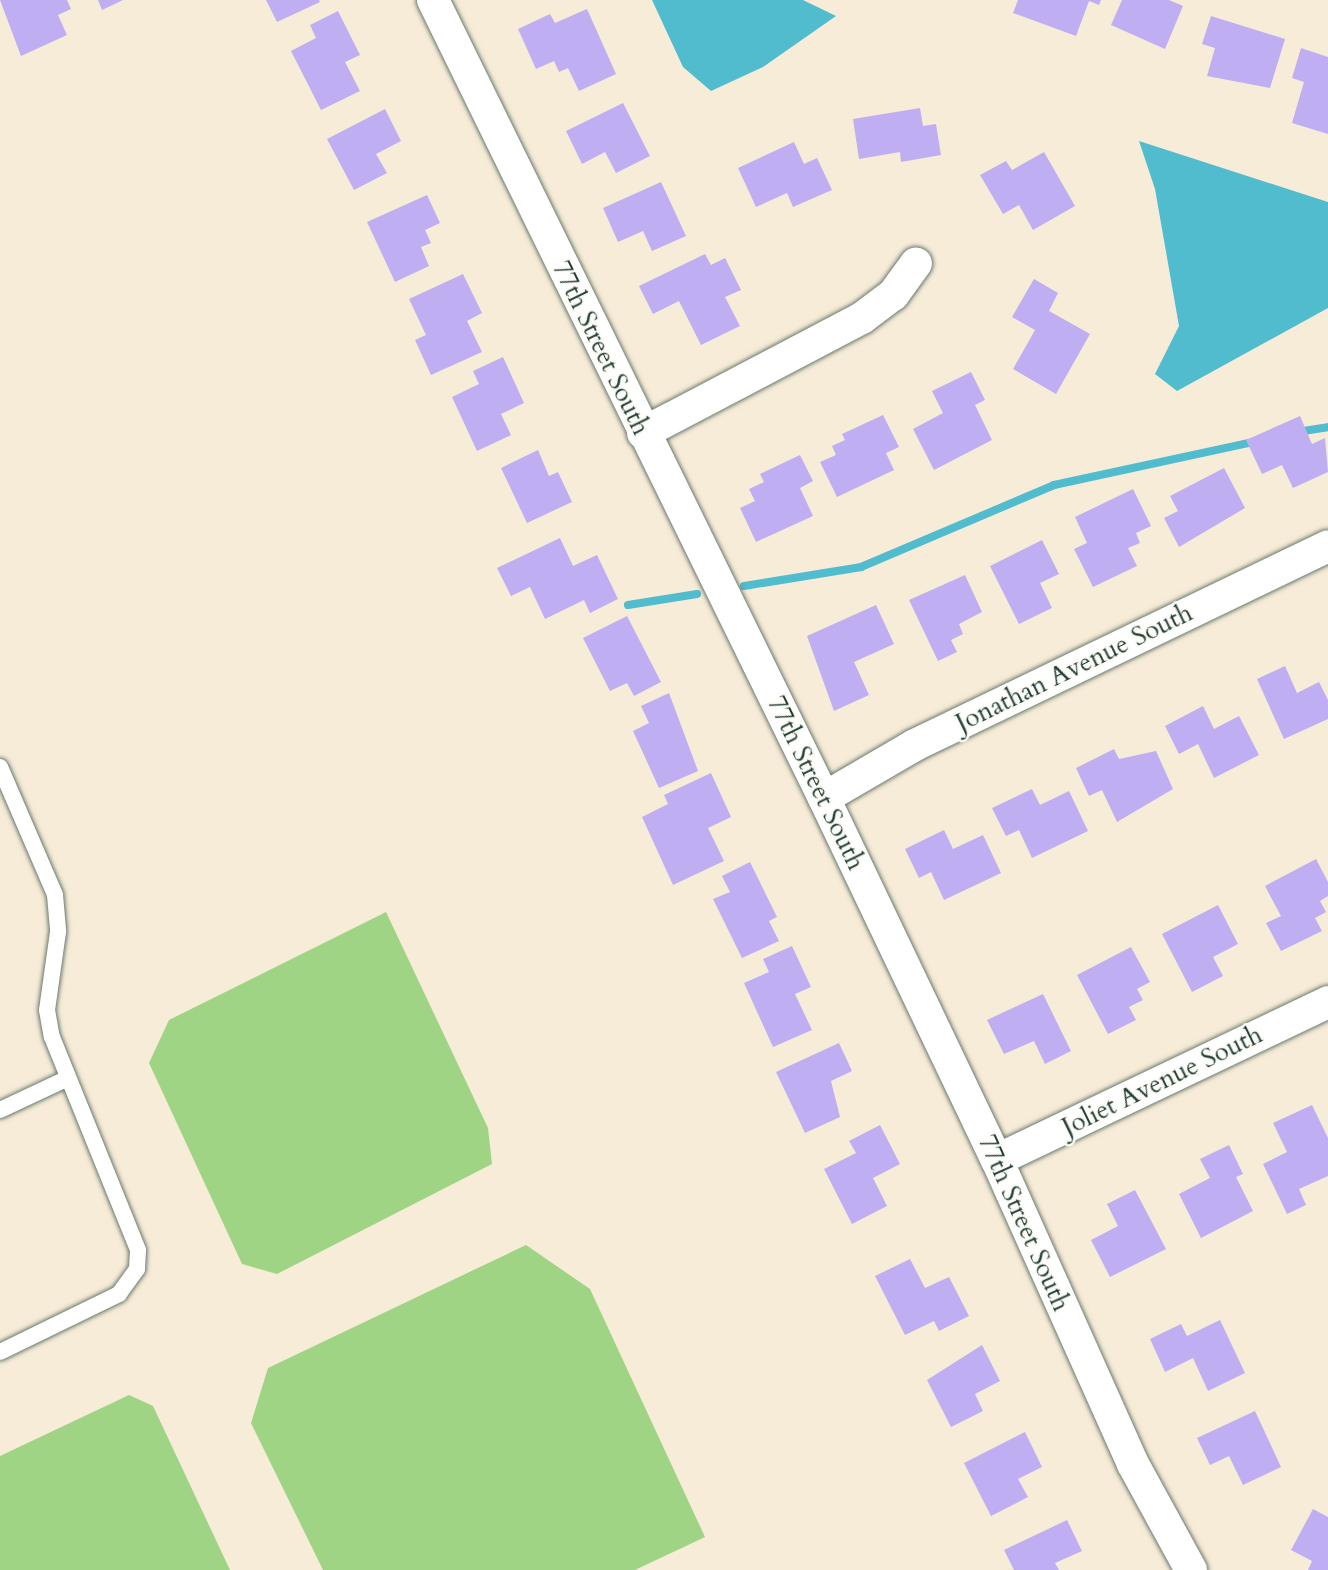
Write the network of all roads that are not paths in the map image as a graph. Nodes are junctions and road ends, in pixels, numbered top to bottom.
1 (433, 0) edge
2 (916, 263) dead end
3 (643, 433) junction
4 (1328, 546) edge
5 (0, 767) edge
6 (824, 798) junction
7 (1328, 1002) edge
8 (66, 1079) junction
9 (0, 1110) edge
10 (997, 1160) junction
11 (0, 1352) edge
12 (1191, 1570) edge

1 - 3 street, 77th Street South
2 - 3 street
3 - 6 street, 77th Street South
4 - 6 street, Jonathan Avenue South
5 - 8 lane
6 - 10 street, 77th Street South
7 - 10 street, Joliet Avenue South
8 - 9 lane
8 - 11 lane
10 - 12 street, 77th Street South

